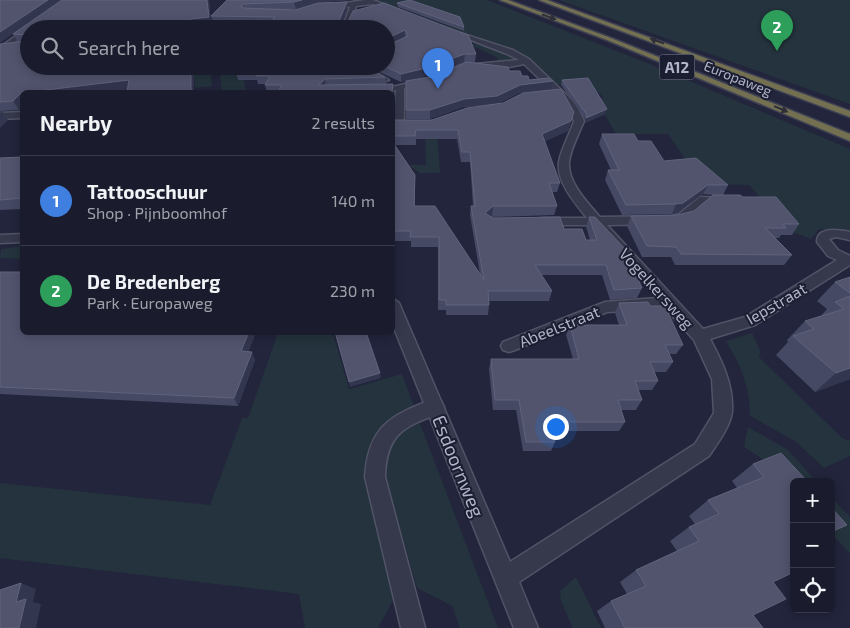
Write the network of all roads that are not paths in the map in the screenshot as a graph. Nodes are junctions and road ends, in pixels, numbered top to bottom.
1 (503, 0) edge
2 (542, 0) edge
3 (371, 1) edge
4 (354, 5) junction
5 (318, 6) edge
6 (410, 15) edge
7 (348, 20) edge
8 (437, 25) edge
9 (20, 35) edge
10 (3, 46) edge
11 (20, 46) edge
12 (526, 60) junction
13 (465, 66) edge
14 (374, 75) edge
15 (433, 78) edge
16 (400, 86) junction
17 (376, 90) edge
18 (850, 114) edge
19 (20, 115) edge
20 (0, 116) edge
21 (399, 124) edge
22 (850, 138) edge
23 (737, 200) edge
24 (598, 221) junction
25 (528, 222) edge
26 (850, 236) edge
27 (20, 238) edge
28 (0, 239) edge
29 (849, 261) edge
30 (669, 303) junction
31 (395, 310) edge
32 (700, 336) junction
33 (509, 346) dead end
34 (435, 407) junction
35 (505, 578) junction
36 (413, 628) edge
37 (526, 628) edge

1 -> 22 highway, Europaweg / A12
18 -> 2 highway, Europaweg / A12
3 - 4 street
3 - 6 street
4 - 5 street
4 - 7 street
8 - 12 street, Vogelkersweg
9 - 10 street
10 - 11 street
12 - 13 street
12 - 24 street, Vogelkersweg
14 - 16 street
15 - 16 street
16 - 17 street
16 - 21 street
19 - 20 street
23 - 24 street
24 - 25 street
24 - 30 street, Vogelkersweg
26 - 29 street, Iepstraat
27 - 28 street
29 - 32 street, Iepstraat
30 - 32 street, Vogelkersweg
30 - 33 street, Abeelstraat
31 - 34 street, Esdoornweg
32 - 35 street, Vogelkersweg
34 - 35 street, Esdoornweg
34 - 36 street
35 - 37 street, Esdoornweg

